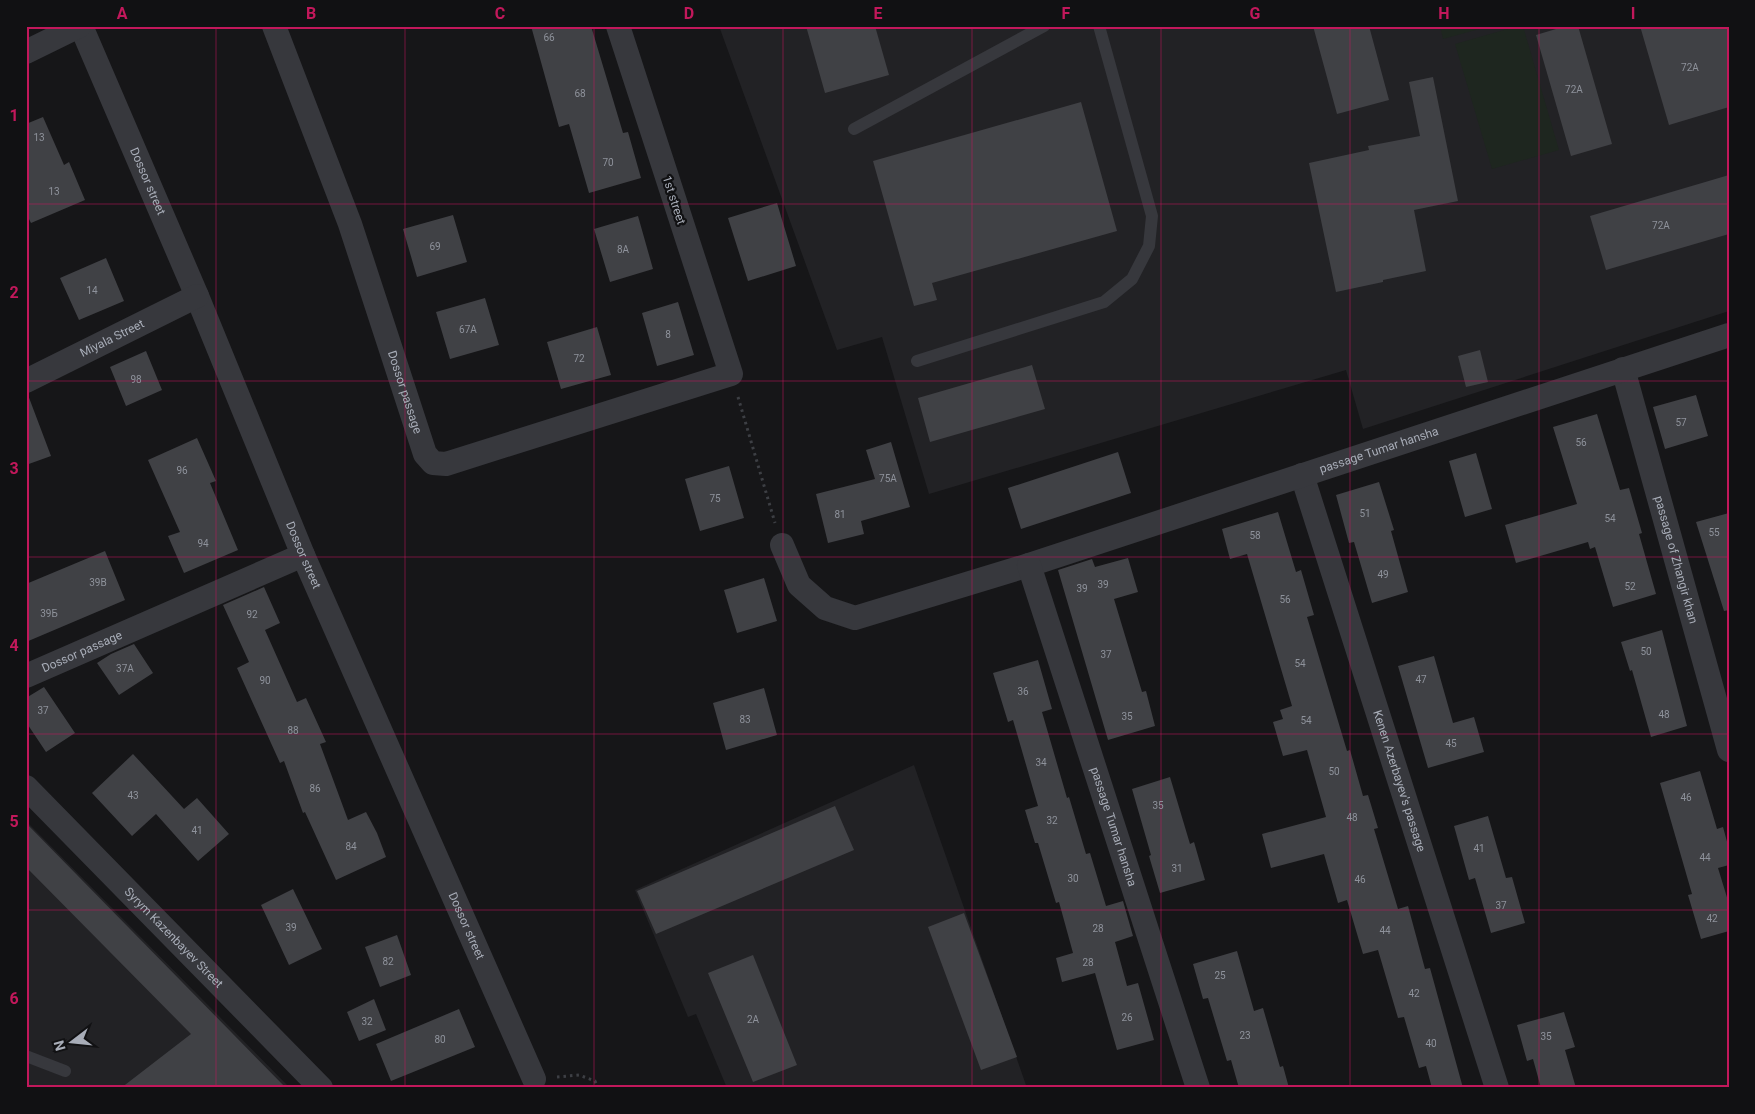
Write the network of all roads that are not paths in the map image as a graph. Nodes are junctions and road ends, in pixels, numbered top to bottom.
1 (80, 26) edge
2 (274, 26) edge
3 (618, 26) edge
4 (1044, 26) edge
5 (1099, 26) edge
6 (26, 52) edge
7 (854, 129) dead end
8 (197, 296) junction
9 (1729, 335) edge
10 (917, 361) dead end
11 (1623, 368) junction
12 (731, 374) joint
13 (26, 381) edge
14 (1302, 475) junction
15 (782, 545) road end
16 (303, 555) junction
17 (1029, 565) junction
18 (26, 676) edge
19 (1729, 750) edge
20 (26, 787) edge
21 (26, 1056) edge
22 (65, 1071) dead end
23 (534, 1079) road end
24 (321, 1088) edge
25 (1198, 1088) edge
26 (1497, 1088) edge

1 - 6 street
1 - 8 street, Dossor street
2 - 12 street, Dossor passage
3 - 12 street, 1st street
4 - 7 lane
5 - 10 lane
8 - 13 street, Miyala Street
8 - 16 street, Dossor street
9 - 11 street, passage Tumar hansha
11 - 14 street, passage Tumar hansha
11 - 19 street, passage of Zhangir khan
14 - 17 street, passage Tumar hansha
14 - 26 street, Kenen Azerbayev's passage
15 - 17 street, passage Tumar hansha
16 - 18 street, Dossor passage
16 - 23 street, Dossor street
17 - 25 street, passage Tumar hansha
20 - 24 street, Syrym Kazenbayev Street
21 - 22 lane

